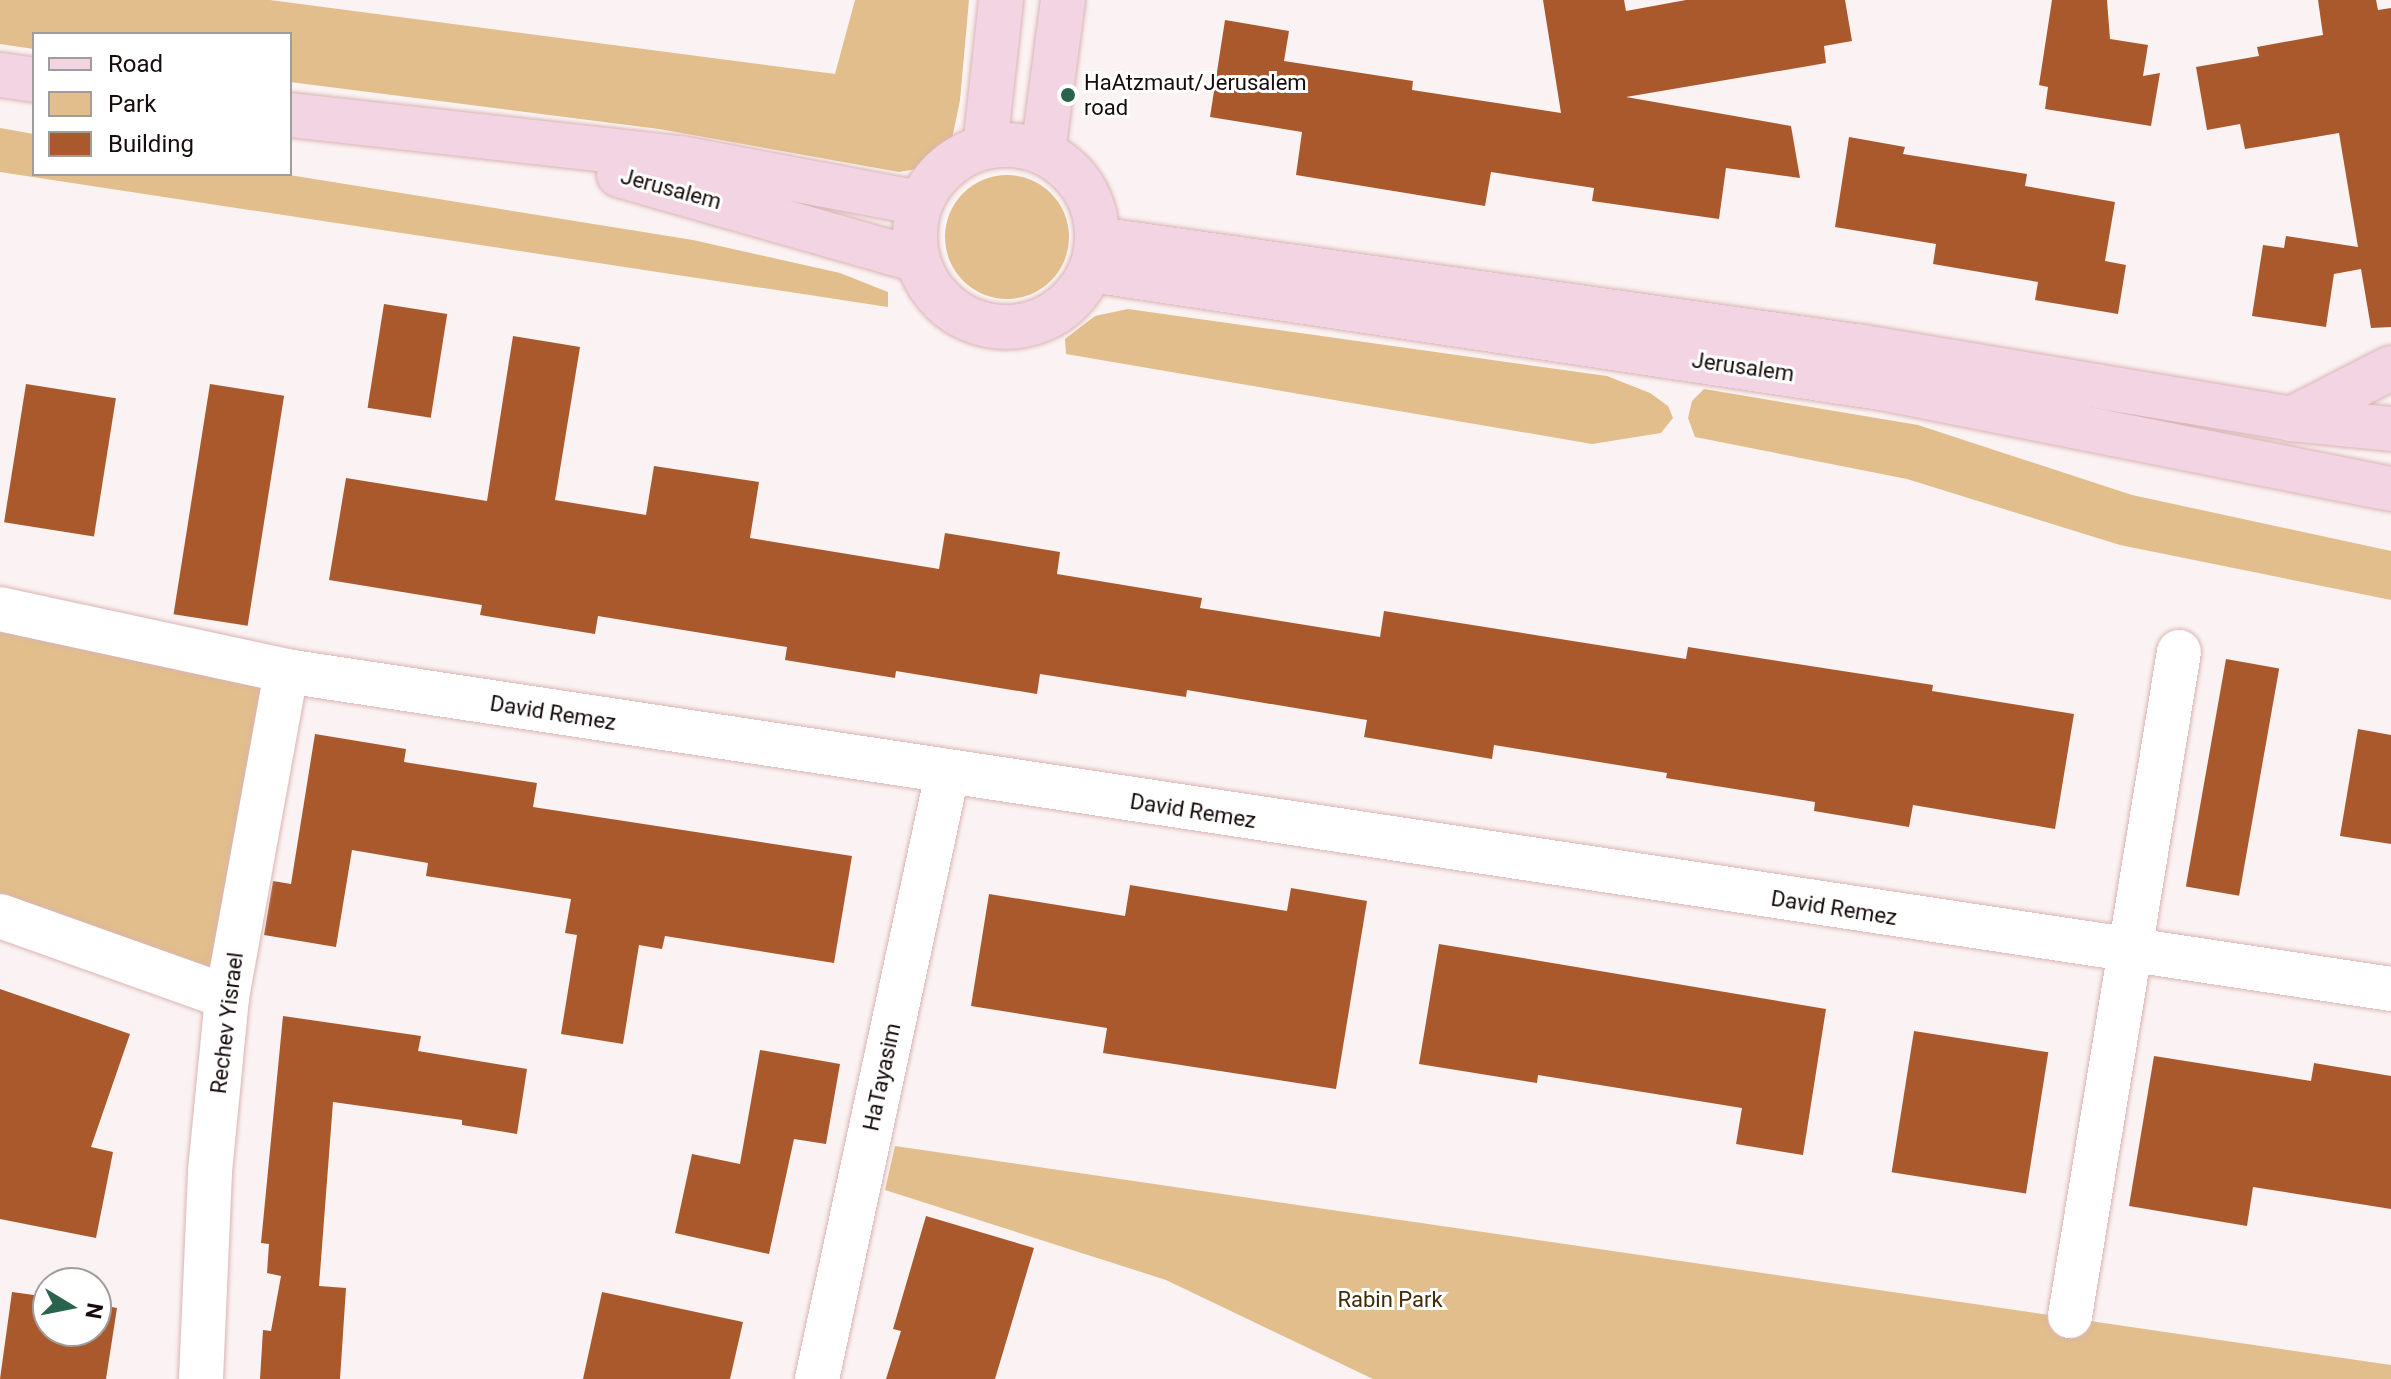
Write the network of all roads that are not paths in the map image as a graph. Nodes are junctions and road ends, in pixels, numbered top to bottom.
1 (1001, 0) edge
2 (1063, 0) edge
3 (0, 75) edge
4 (32, 80) edge
5 (292, 115) edge
6 (421, 130) junction
7 (985, 146) junction
8 (1043, 152) junction
9 (920, 203) junction
10 (1094, 254) junction
11 (918, 260) junction
12 (2391, 368) edge
13 (2291, 419) junction
14 (2391, 429) edge
15 (2391, 489) edge
16 (0, 609) edge
17 (2179, 652) dead end
18 (286, 671) junction
19 (947, 774) junction
20 (0, 916) edge
21 (2131, 953) junction
22 (2391, 989) edge
23 (227, 997) junction
24 (2070, 1316) dead end
25 (201, 1379) edge
26 (817, 1379) edge

1 - 7 main road
2 - 8 main road
3 - 4 main road
5 - 6 main road, Jerusalem
6 - 9 main road, Jerusalem
6 - 11 main road, Jerusalem
7 - 8 main road
7 - 9 main road
8 - 10 main road
9 - 11 main road
10 - 11 main road
10 - 13 main road, Jerusalem
10 - 15 main road, Jerusalem
12 - 13 main road
13 - 14 main road, Jerusalem
16 - 18 street, David Remez
17 - 21 street
18 - 19 street, David Remez
18 - 23 street, Rechev Yisrael
19 - 21 street, David Remez
19 - 26 street, HaTayasim
20 - 23 street
21 - 22 street, David Remez
21 - 24 street
23 - 25 street, Rechev Yisrael

